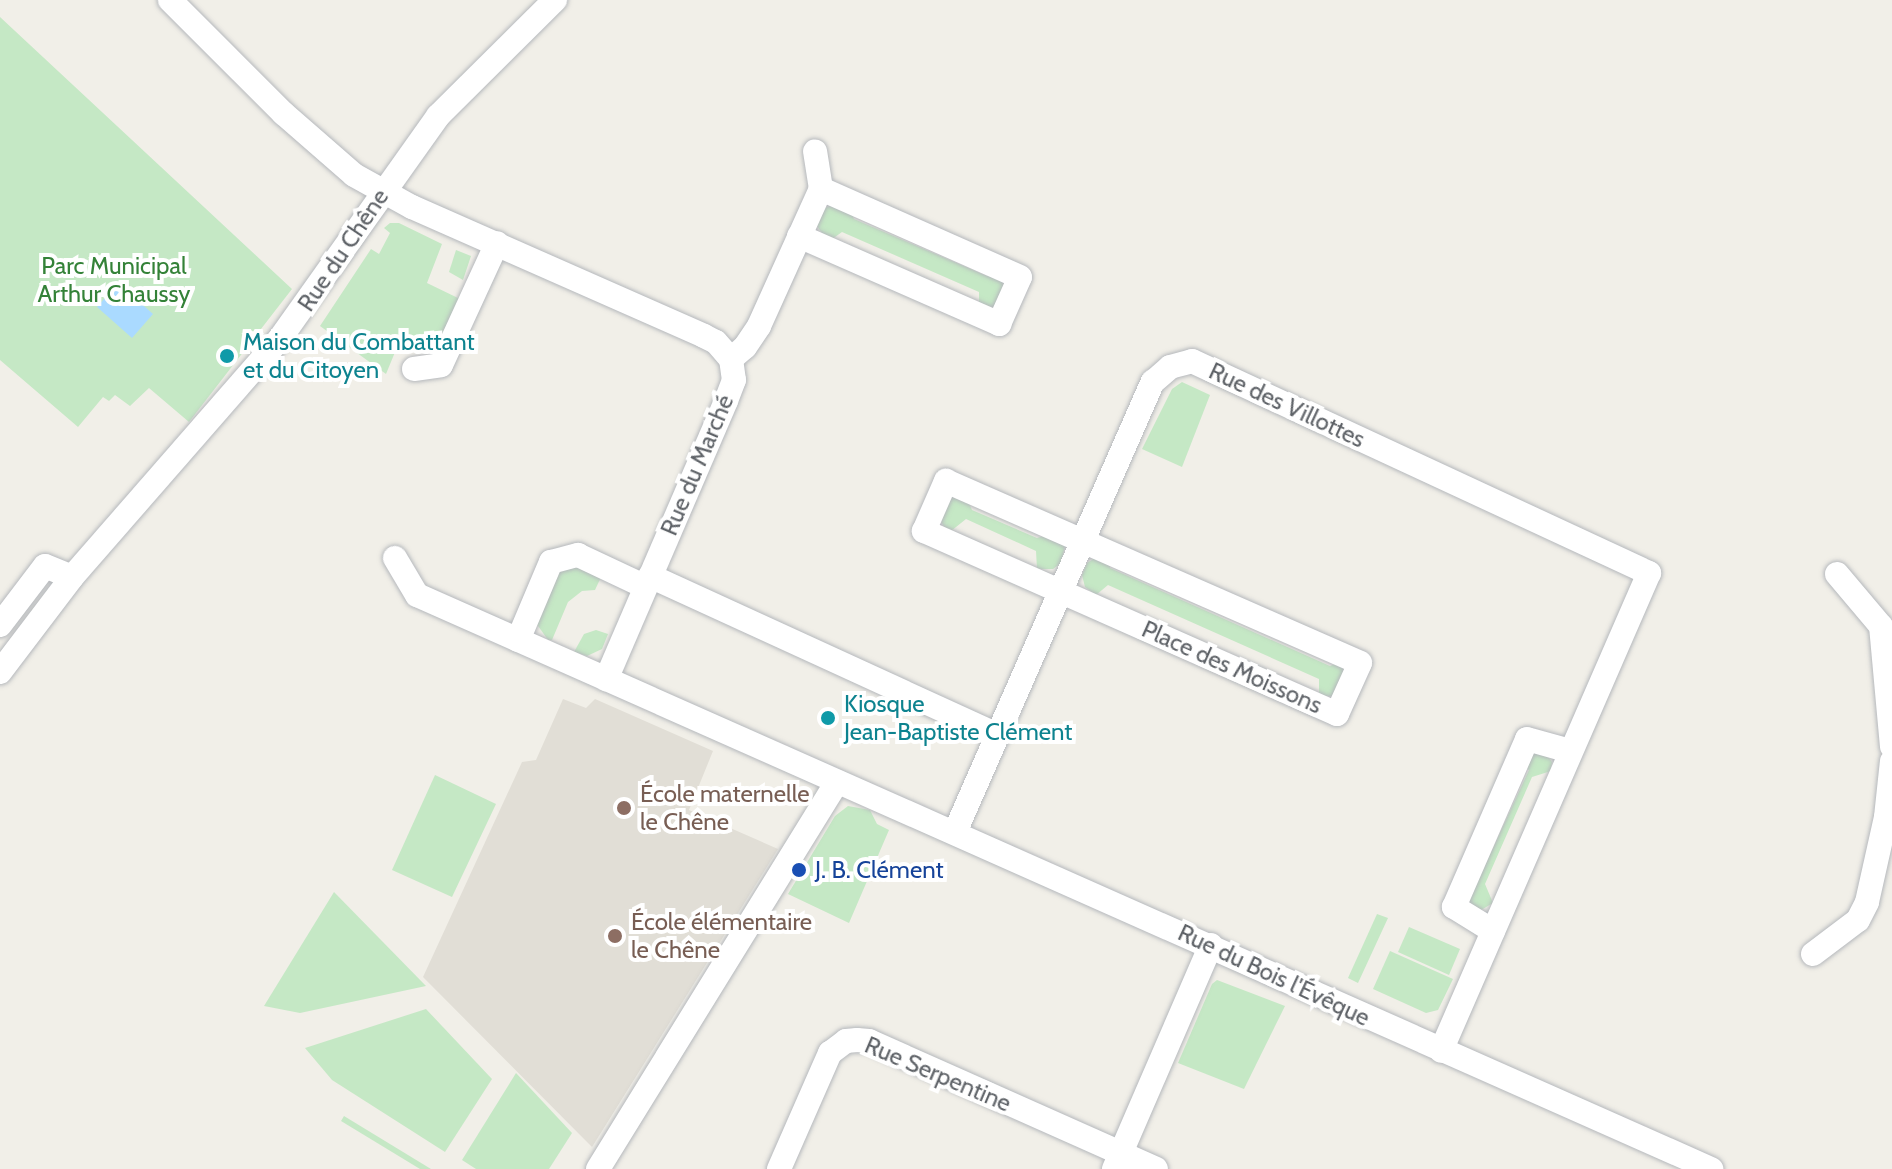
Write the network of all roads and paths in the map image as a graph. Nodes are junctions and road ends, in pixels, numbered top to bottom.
1 (170, 0) edge
2 (555, 0) edge
3 (815, 151) dead end
4 (821, 189) junction
5 (382, 191) junction
6 (799, 236) junction
7 (497, 243) junction
8 (731, 359) junction
9 (414, 369) dead end
10 (1083, 540) junction
11 (395, 558) dead end
12 (1837, 574) dead end
13 (72, 577) junction
14 (647, 581) junction
15 (1061, 590) junction
16 (0, 625) edge
17 (518, 640) junction
18 (0, 672) edge
19 (606, 679) junction
20 (998, 735) junction
21 (1892, 747) edge
22 (1570, 751) junction
23 (1892, 761) edge
24 (837, 782) junction
25 (955, 832) junction
26 (1493, 931) junction
27 (1211, 945) junction
28 (1813, 954) dead end
29 (1441, 1051) junction
30 (1117, 1161) edge
31 (598, 1169) edge
32 (779, 1169) edge
33 (1156, 1169) edge
34 (1711, 1169) edge

1 - 5 street
2 - 5 street, Rue du Chêne
3 - 4 street
4 - 6 street
4 - 6 street
5 - 7 street
5 - 13 street, Rue du Chêne
6 - 8 street
7 - 8 street
7 - 9 street
8 - 14 street, Rue du Marché
10 - 15 street, Rue des Villottes
10 - 15 street
10 - 15 street, Place des Moissons
10 - 22 street, Rue des Villottes
11 - 17 street, Rue du Bois l'Évêque
12 - 21 street
13 - 16 street
13 - 18 street, Rue du Chêne
14 - 17 street
14 - 19 street, Rue du Marché
14 - 20 street
15 - 20 street, Rue des Villottes
17 - 19 street, Rue du Bois l'Évêque
19 - 24 street, Rue du Bois l'Évêque
20 - 25 street, Rue des Villottes
22 - 26 street, Rue des Villottes
22 - 26 street
23 - 28 street
24 - 25 street, Rue du Bois l'Évêque
24 - 31 street
25 - 27 street, Rue du Bois l'Évêque
26 - 29 street, Rue des Villottes
27 - 29 street, Rue du Bois l'Évêque
27 - 30 street
29 - 34 street, Rue du Bois l'Évêque
30 - 32 street, Rue Serpentine
30 - 33 street, Rue Serpentine

